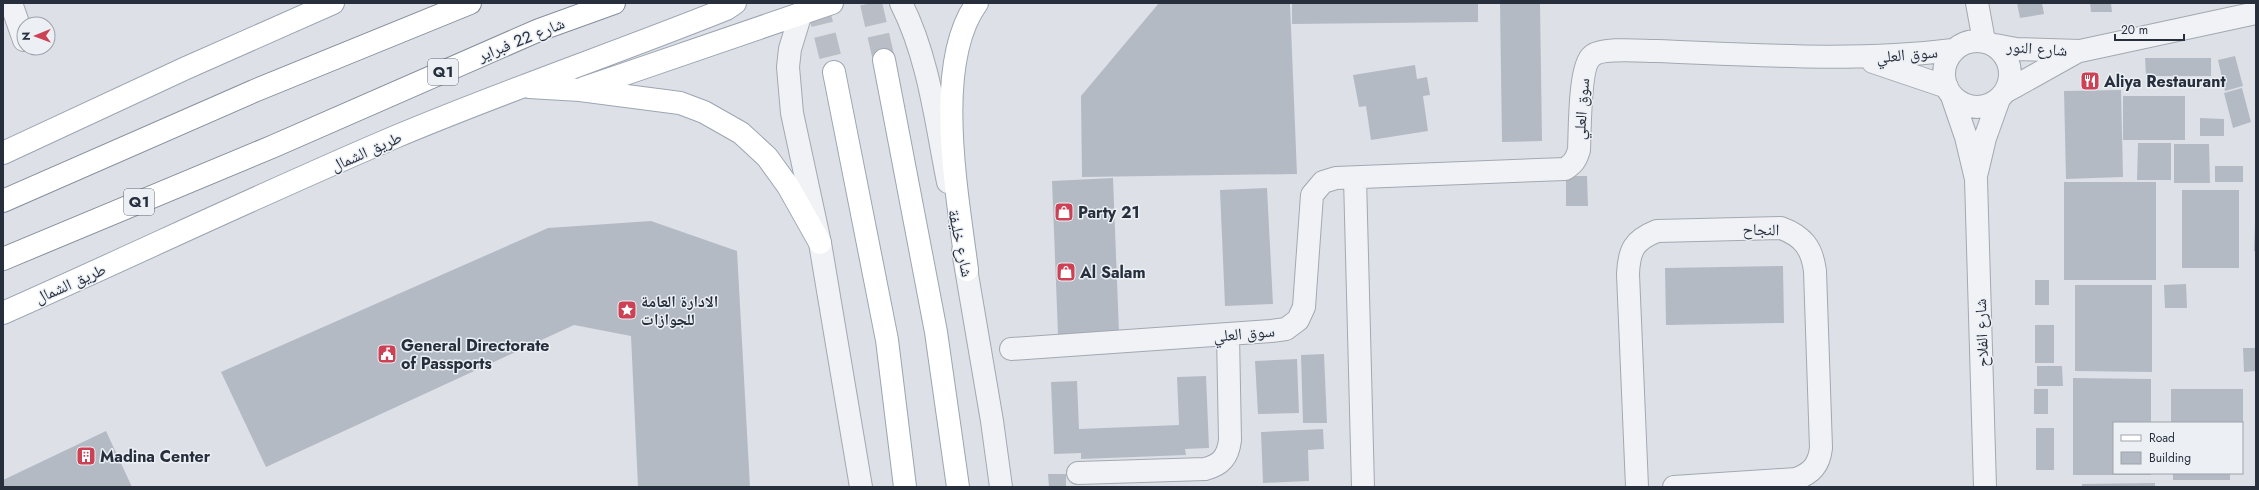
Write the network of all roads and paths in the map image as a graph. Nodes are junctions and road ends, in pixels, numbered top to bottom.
1 (11, 3) edge
2 (333, 3) edge
3 (470, 3) edge
4 (614, 3) edge
5 (832, 3) edge
6 (901, 3) edge
7 (977, 3) edge
8 (1977, 3) edge
9 (729, 5) edge
10 (803, 8) edge
11 (2256, 13) edge
12 (16, 18) edge
13 (1990, 43) junction
14 (1953, 50) junction
15 (2080, 51) junction
16 (1860, 58) junction
17 (884, 60) tunnel mouth
18 (834, 72) tunnel mouth
19 (519, 86) junction
20 (580, 90) junction
21 (1949, 92) junction
22 (2002, 95) junction
23 (3, 153) edge
24 (1354, 178) junction
25 (1976, 179) junction
26 (3, 201) edge
27 (820, 243) junction
28 (3, 259) edge
29 (967, 270) junction
30 (3, 313) edge
31 (1228, 335) junction
32 (1011, 349) dead end
33 (1078, 473) dead end
34 (861, 487) edge
35 (905, 487) edge
36 (958, 487) edge
37 (1001, 487) edge
38 (1364, 487) edge
39 (1637, 487) edge
40 (1674, 487) edge
41 (1985, 487) edge

1 - 12 street
2 - 23 main road
3 - 26 main road
4 - 28 main road, شارع 22 فبراير / Q1
5 - 10 main road
6 - 29 street, شارع خليفة
7 - 29 main road
8 - 13 street
9 - 19 main road, طريق الشمال
10 - 20 main road
10 - 27 street
11 - 15 street, شارع النور
13 - 14 street
13 - 15 street, شارع النور
13 - 22 street
14 - 16 street, سوق العلي
14 - 21 street
15 - 22 street, شارع النور
16 - 21 street, سوق العلي
16 - 24 street, سوق العلي
17 - 36 main road
18 - 35 main road
19 - 20 main road
19 - 30 main road, طريق الشمال
20 - 27 main road
21 - 22 street
21 - 25 street, شارع الفلاح
22 - 25 street, شارع الفلاح
24 - 31 street, سوق العلي
24 - 38 street
25 - 41 street, شارع الفلاح
27 - 34 street
29 - 37 street, شارع خليفة
31 - 32 street, سوق العلي
31 - 33 street
39 - 40 street, النجاح

